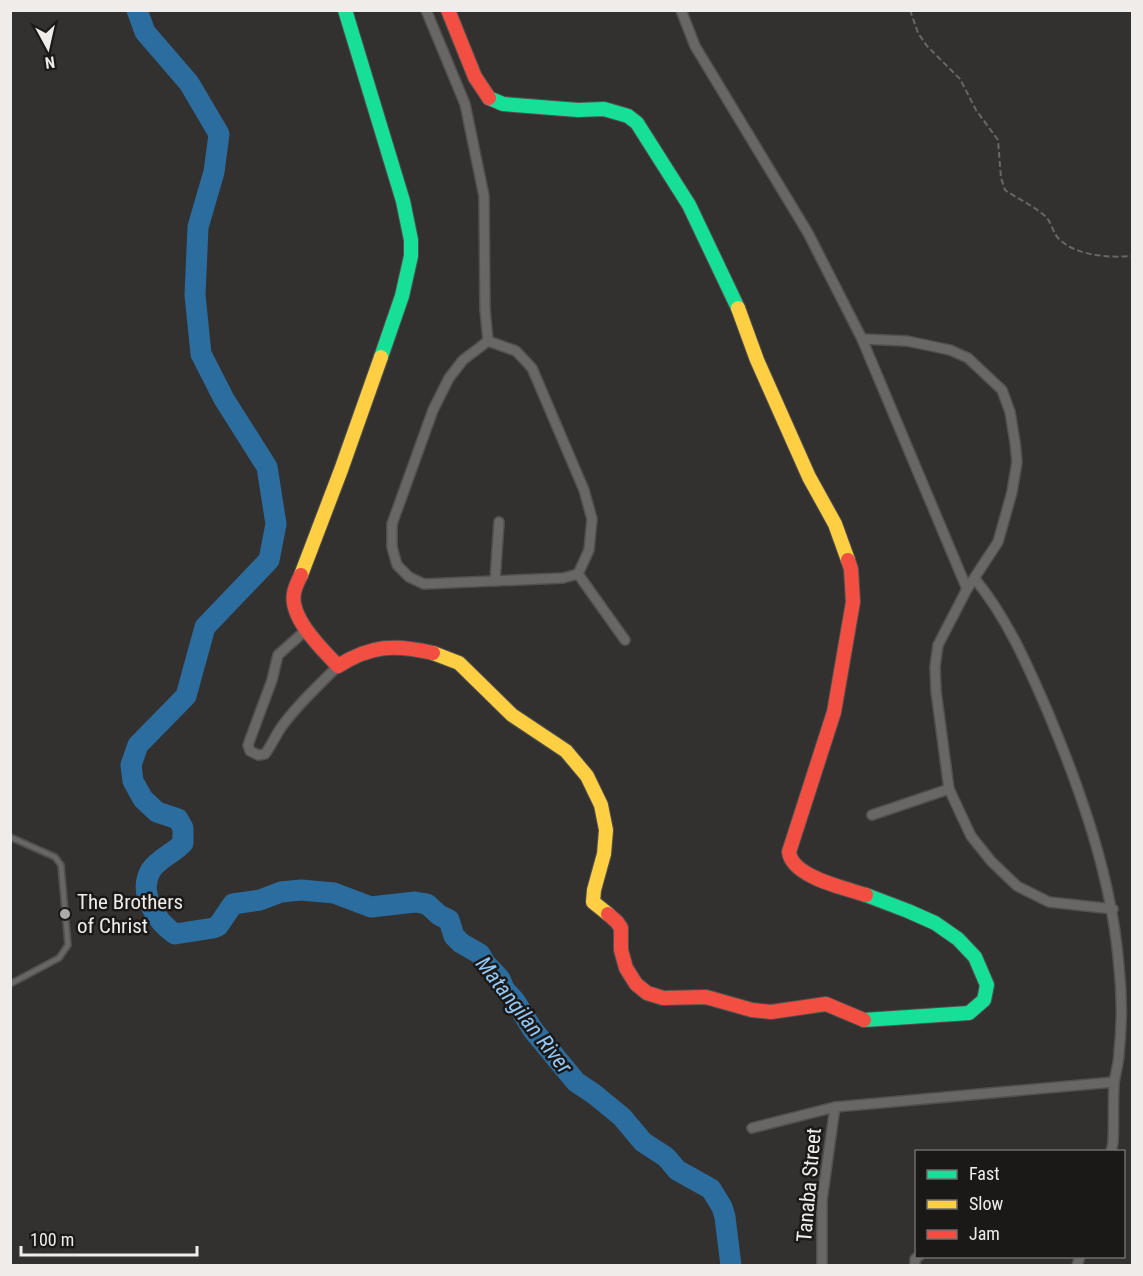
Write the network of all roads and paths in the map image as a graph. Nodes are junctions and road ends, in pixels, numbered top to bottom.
1 (345, 10) edge
2 (426, 10) edge
3 (448, 10) edge
4 (681, 10) edge
5 (910, 10) edge
6 (1132, 256) edge
7 (862, 339) junction
8 (488, 341) junction
9 (499, 522) dead end
10 (578, 574) junction
11 (975, 579) junction
12 (495, 581) junction
13 (967, 589) junction
14 (306, 630) junction
15 (625, 640) dead end
16 (338, 666) junction
17 (949, 789) junction
18 (872, 815) dead end
19 (10, 837) edge
20 (1113, 909) junction
21 (10, 984) edge
22 (1114, 1082) junction
23 (835, 1107) junction
24 (752, 1128) dead end
25 (1111, 1150) edge
26 (822, 1266) edge

1 - 14 street
2 - 8 street
3 - 16 street
4 - 7 street
5 - 6 path
7 - 11 street
7 - 13 street
8 - 10 street
8 - 12 street
9 - 12 street
10 - 12 street
10 - 15 street
11 - 13 street
11 - 20 street
13 - 17 street
14 - 16 street
14 - 16 street
17 - 18 street
17 - 20 street
19 - 21 lane
20 - 22 street
22 - 23 street
22 - 25 street
23 - 24 street
23 - 26 street, Tanaba Street

